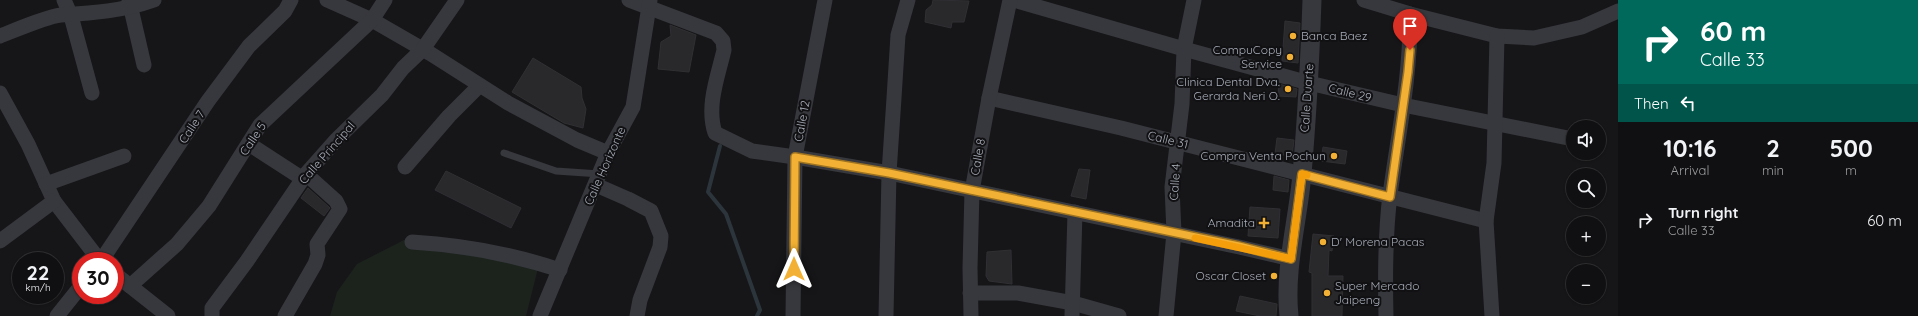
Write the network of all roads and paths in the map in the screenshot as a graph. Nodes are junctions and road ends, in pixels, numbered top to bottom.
1 (64, 0) edge
2 (154, 0) edge
3 (291, 0) edge
4 (327, 0) edge
5 (386, 0) edge
6 (456, 0) edge
7 (629, 0) edge
8 (825, 0) edge
9 (908, 0) edge
10 (1010, 0) edge
11 (1014, 0) edge
12 (1194, 0) edge
13 (1312, 0) edge
14 (1364, 0) edge
15 (130, 4) edge
16 (650, 4) edge
17 (1618, 11) edge
18 (1410, 14) junction
19 (71, 16) junction
20 (372, 20) junction
21 (0, 36) edge
22 (1498, 36) junction
23 (1184, 49) junction
24 (422, 50) junction
25 (144, 65) dead end
26 (1309, 82) junction
27 (479, 86) junction
28 (0, 93) edge
29 (92, 93) dead end
30 (988, 98) junction
31 (1403, 105) junction
32 (1494, 122) junction
33 (1566, 137) edge
34 (1178, 142) junction
35 (249, 144) junction
36 (504, 153) dead end
37 (608, 153) junction
38 (124, 156) dead end
39 (795, 157) junction
40 (405, 167) dead end
41 (889, 173) junction
42 (1302, 174) junction
43 (305, 176) junction
44 (598, 180) junction
45 (46, 184) junction
46 (972, 191) junction
47 (1390, 197) junction
48 (54, 201) junction
49 (1075, 212) junction
50 (1486, 221) junction
51 (1174, 233) junction
52 (0, 241) edge
53 (412, 242) dead end
54 (93, 252) edge
55 (106, 252) edge
56 (1291, 259) junction
57 (560, 270) junction
58 (124, 281) edge
59 (130, 286) junction
60 (970, 293) junction
61 (72, 297) edge
62 (1073, 309) edge
63 (161, 314) edge
64 (57, 316) edge
65 (212, 316) edge
66 (285, 316) edge
67 (540, 316) edge
68 (637, 316) edge
69 (793, 316) edge
70 (886, 316) edge
71 (971, 316) edge
72 (1119, 316) edge
73 (1166, 316) edge
74 (1289, 316) edge
75 (1386, 316) edge
76 (1492, 316) edge

1 - 19 street
2 - 15 street
3 - 55 street, Calle 7
4 - 20 street
5 - 20 street, Calle 5
6 - 24 street, Calle Principal
7 - 16 street
8 - 39 street, Calle 12
9 - 41 street
10 - 30 street, Calle 8
11 - 23 street, Calle 29
12 - 23 street, Calle 4
13 - 26 street, Calle Duarte
14 - 18 street
15 - 19 street
15 - 25 street
16 - 37 street, Calle Horizonte
16 - 39 street
17 - 22 street
18 - 22 street
18 - 31 street
19 - 21 street
19 - 29 street
20 - 24 street
20 - 35 street, Calle 5
22 - 32 street
23 - 26 street, Calle 29
23 - 34 street, Calle 4
24 - 27 street
24 - 43 street, Calle Principal
26 - 31 street, Calle 29
26 - 42 street, Calle Duarte
27 - 37 street
27 - 40 street
28 - 45 street
30 - 34 street, Calle 31
30 - 46 street, Calle 8
31 - 32 street, Calle 29
31 - 47 street
32 - 33 street, Calle 29
32 - 50 street
34 - 42 street, Calle 31
34 - 51 street, Calle 4
35 - 43 street
35 - 59 street, Calle 5
36 - 44 lane
37 - 44 street, Calle Horizonte
38 - 45 street
39 - 41 street
39 - 69 street, Calle 12
41 - 46 street
41 - 70 street
42 - 47 street, Calle 31
42 - 56 street, Calle Duarte
43 - 65 street, Calle Principal
43 - 66 street
44 - 57 street, Calle Horizonte
44 - 68 street
45 - 48 street
46 - 49 street
46 - 60 street, Calle 8
47 - 50 street, Calle 31
47 - 75 street
48 - 52 street
48 - 54 street
49 - 51 street
49 - 62 street
50 - 76 street
51 - 56 street
51 - 73 street, Calle 4
53 - 57 street
56 - 74 street, Calle Duarte
57 - 67 street, Calle Horizonte
58 - 59 street
59 - 63 street
60 - 62 street
60 - 71 street, Calle 8
61 - 64 street
62 - 72 street

